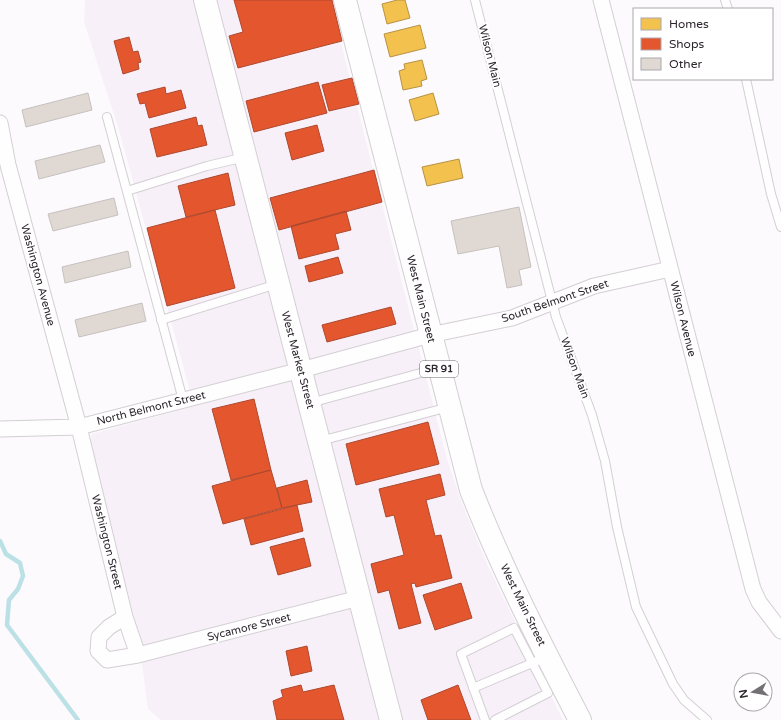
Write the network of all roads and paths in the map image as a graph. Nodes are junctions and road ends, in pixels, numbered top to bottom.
1 (205, 0) edge
2 (345, 0) edge
3 (475, 0) edge
4 (601, 0) edge
5 (746, 80) edge
6 (107, 117) dead end
7 (0, 123) edge
8 (245, 157) junction
9 (127, 191) junction
10 (781, 226) edge
11 (670, 269) junction
12 (278, 284) junction
13 (552, 304) junction
14 (161, 320) junction
15 (430, 335) junction
16 (439, 368) junction
17 (301, 370) junction
18 (183, 400) junction
19 (309, 403) junction
20 (449, 407) junction
21 (79, 427) junction
22 (0, 430) edge
23 (319, 441) junction
24 (359, 598) junction
25 (125, 617) junction
26 (522, 624) junction
27 (781, 631) edge
28 (138, 655) junction
29 (540, 659) junction
30 (473, 688) junction
31 (391, 720) edge
32 (485, 720) edge
33 (495, 720) edge
34 (580, 720) edge
35 (707, 720) edge

1 - 8 main road, West Market Street
2 - 15 main road, West Main Street / SR 91
3 - 13 lane, Wilson Main
4 - 11 street, Wilson Avenue
5 - 10 lane
6 - 9 lane
7 - 21 street, Washington Avenue
8 - 9 lane
8 - 12 main road, West Market Street
9 - 14 lane
11 - 13 street, South Belmont Street
11 - 27 street, Wilson Avenue
12 - 14 lane
12 - 17 main road, West Market Street
13 - 15 street, South Belmont Street
13 - 35 lane, Wilson Main
14 - 18 lane
15 - 16 main road, West Main Street / SR 91
15 - 17 street, South Belmont Street
16 - 19 lane
16 - 20 main road, West Main Street / SR 91
17 - 18 street, North Belmont Street
17 - 19 main road, West Market Street
18 - 21 street, North Belmont Street
19 - 23 main road, West Market Street
20 - 23 lane
20 - 26 main road, West Main Street / SR 91
21 - 22 street, North Belmont Street
21 - 25 street, Washington Street
23 - 24 main road, West Market Street
24 - 28 street, Sycamore Street
24 - 31 main road, West Market Street
25 - 28 street, Washington Street
25 - 28 street, Sycamore Street
26 - 29 main road, West Main Street / SR 91
26 - 30 lane
29 - 30 lane
29 - 33 lane
29 - 34 main road, West Main Street / SR 91
30 - 32 lane

